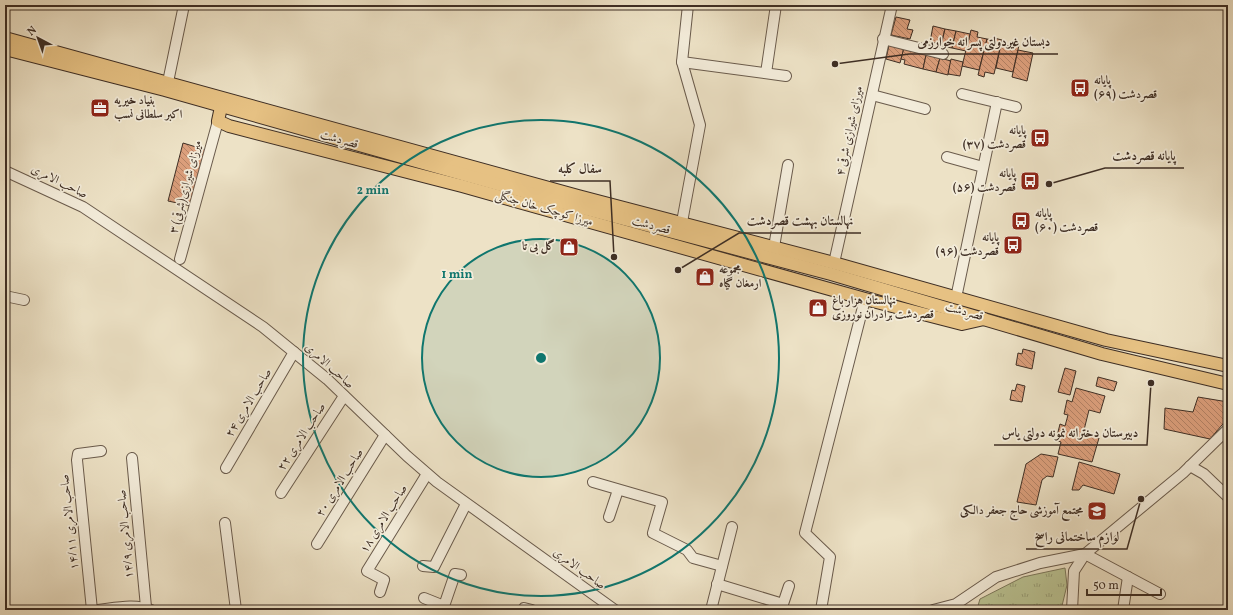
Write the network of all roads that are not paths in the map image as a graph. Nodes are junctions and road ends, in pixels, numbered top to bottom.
1 (184, 5) edge
2 (688, 5) edge
3 (776, 5) edge
4 (892, 5) edge
5 (5, 38) edge
6 (883, 39) junction
7 (5, 49) edge
8 (943, 54) dead end
9 (682, 62) junction
10 (766, 74) junction
11 (786, 76) dead end
12 (168, 82) junction
13 (962, 94) dead end
14 (872, 95) junction
15 (997, 102) junction
16 (221, 107) junction
17 (1016, 107) dead end
18 (925, 109) dead end
19 (218, 121) junction
20 (947, 157) dead end
21 (788, 165) dead end
22 (983, 166) junction
23 (5, 171) edge
24 (573, 212) junction
25 (682, 222) junction
26 (772, 252) junction
27 (180, 260) dead end
28 (833, 269) junction
29 (5, 296) edge
30 (865, 299) junction
31 (24, 300) dead end
32 (954, 303) junction
33 (990, 307) junction
34 (986, 318) junction
35 (294, 352) junction
36 (1228, 366) edge
37 (1228, 384) edge
38 (344, 396) junction
39 (1228, 429) edge
40 (385, 435) junction
41 (101, 451) dead end
42 (132, 458) dead end
43 (1190, 466) junction
44 (226, 468) dead end
45 (427, 474) junction
46 (593, 482) dead end
47 (618, 490) junction
48 (281, 493) dead end
49 (1228, 497) edge
50 (466, 504) junction
51 (609, 518) dead end
52 (225, 523) dead end
53 (732, 527) dead end
54 (317, 544) dead end
55 (1085, 554) junction
56 (423, 566) dead end
57 (722, 566) junction
58 (461, 575) dead end
59 (1128, 577) junction
60 (717, 584) junction
61 (789, 586) dead end
62 (380, 592) dead end
63 (1160, 594) dead end
64 (424, 598) dead end
65 (782, 607) edge
66 (441, 608) edge
67 (149, 609) edge
68 (946, 609) edge
69 (92, 610) edge
70 (98, 610) edge
71 (236, 610) edge
72 (523, 610) edge
73 (532, 610) edge
74 (615, 610) edge
75 (711, 610) edge
76 (821, 610) edge
77 (933, 610) edge
78 (1072, 610) edge
79 (1123, 610) edge

1 - 12 street
2 - 9 street
3 - 10 street
4 - 6 street, ۴ میرزای شیرازی شرقی
5 - 12 main road, قصردشت
6 - 8 street
6 - 14 street, ۴ میرزای شیرازی شرقی
7 - 16 main road, قصردشت
9 - 10 street
9 - 25 street
10 - 11 street
12 - 25 main road, قصردشت
13 - 15 street
14 - 18 street
14 - 28 street, ۴ میرزای شیرازی شرقی
15 - 17 street
15 - 22 street
16 - 19 main road
16 - 24 main road, قصردشت
19 - 24 main road, میرزا کوچک خان جنگلی
19 - 27 street, ۳ میرزای شیرازی(شرقی)
20 - 22 street
21 - 26 street
22 - 32 street
23 - 35 street, صاحب الامری
24 - 26 main road, قصردشت
24 - 30 main road, میرزا کوچک خان جنگلی
25 - 26 main road, قصردشت
26 - 28 main road, قصردشت
28 - 32 main road, قصردشت
29 - 31 street
30 - 34 main road, میرزا کوچک خان جنگلی
30 - 76 street
32 - 33 main road, قصردشت
32 - 34 main road, قصردشت
33 - 34 main road
33 - 36 main road, قصردشت
34 - 37 main road, قصردشت
35 - 38 street, صاحب الامری
35 - 44 street, ۲۴ صاحب الامری
38 - 40 street, صاحب الامری
38 - 48 street, ۲۲ صاحب الامری
39 - 43 street
40 - 45 street, صاحب الامری
40 - 54 street, ۲۰ صاحب الامری
41 - 69 street, ۱۴/۱۱ صاحب الامری
42 - 67 street, ۱۴/۹ صاحب الامری
43 - 49 street
43 - 55 street
45 - 50 street, صاحب الامری
45 - 62 street, ۱۸ صاحب الامری
46 - 47 street
47 - 51 street
47 - 57 street
50 - 56 street
50 - 74 street, صاحب الامری
52 - 71 street
53 - 57 street
55 - 59 street
55 - 68 street
55 - 78 street
57 - 60 street
58 - 66 street
59 - 63 street
59 - 79 street
60 - 65 street
60 - 75 street
61 - 65 street
64 - 66 street
67 - 70 street
68 - 77 street
72 - 73 street

